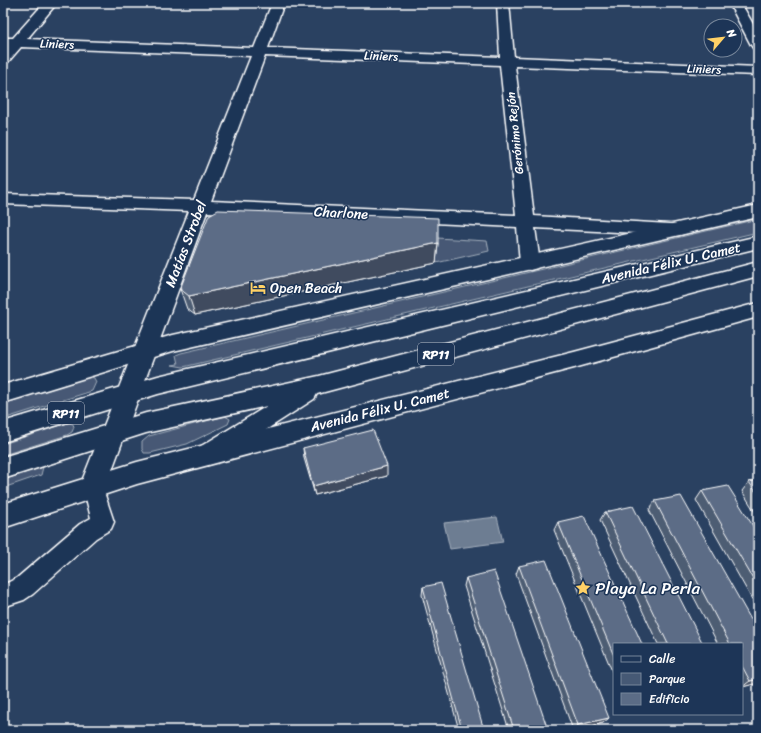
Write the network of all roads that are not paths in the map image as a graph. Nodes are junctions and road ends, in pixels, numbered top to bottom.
1 (51, 3) edge
2 (278, 3) edge
3 (503, 3) edge
4 (735, 3) edge
5 (10, 42) edge
6 (758, 45) edge
7 (260, 52) junction
8 (3, 58) edge
9 (508, 61) junction
10 (758, 71) edge
11 (3, 199) edge
12 (201, 206) junction
13 (758, 211) edge
14 (525, 222) junction
15 (679, 229) junction
16 (758, 242) edge
17 (530, 263) junction
18 (758, 269) edge
19 (758, 310) edge
20 (145, 351) junction
21 (319, 385) junction
22 (129, 393) junction
23 (3, 394) edge
24 (3, 432) edge
25 (114, 432) junction
26 (207, 455) junction
27 (3, 468) edge
28 (93, 486) junction
29 (3, 516) edge
30 (3, 596) edge

1 - 5 street
2 - 7 street, Matías Strobel
3 - 9 street, Gerónimo Rejón
4 - 6 street
5 - 7 street, Liniers
5 - 8 street
7 - 9 street, Liniers
7 - 12 street, Matías Strobel
9 - 10 street, Liniers
9 - 14 street, Gerónimo Rejón
11 - 12 street, Charlone
12 - 14 street, Charlone
12 - 20 street, Matías Strobel
13 - 15 street
14 - 15 street, Charlone
14 - 17 street, Gerónimo Rejón
15 - 17 street
16 - 22 street, Avenida Félix U. Camet / RP11
17 - 20 street
18 - 21 street, Avenida Félix U. Camet / RP11
19 - 26 street, Avenida Félix U. Camet
20 - 22 street, Matías Strobel
20 - 23 street
21 - 25 street, Avenida Félix U. Camet / RP11
21 - 26 street
22 - 24 street, Avenida Félix U. Camet / RP11
22 - 25 street, Matías Strobel
25 - 27 street, Avenida Félix U. Camet / RP11
25 - 28 street, Matías Strobel
26 - 28 street, Avenida Félix U. Camet
28 - 29 street, Avenida Félix U. Camet
28 - 30 street

